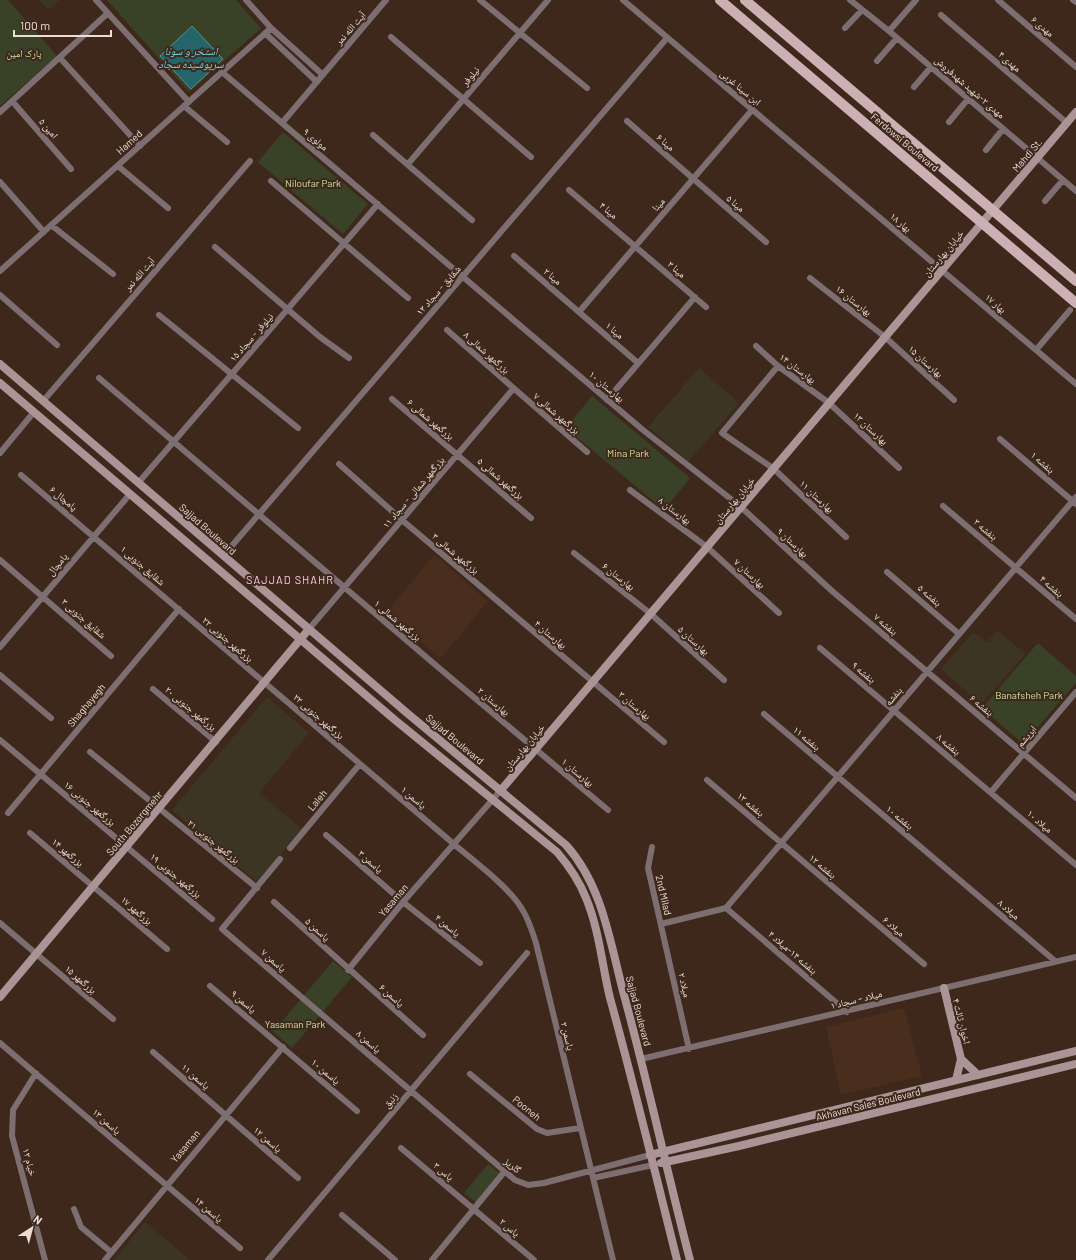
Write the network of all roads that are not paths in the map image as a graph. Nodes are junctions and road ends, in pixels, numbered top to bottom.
1 (96, 0) edge
2 (246, 0) edge
3 (386, 0) edge
4 (548, 0) edge
5 (623, 0) edge
6 (720, 0) edge
7 (745, 0) edge
8 (850, 0) edge
9 (916, 0) edge
10 (998, 0) edge
11 (1073, 0) edge
12 (481, 2) edge
13 (1076, 2) edge
14 (862, 10) junction
15 (108, 13) junction
16 (941, 14) dead end
17 (271, 28) junction
18 (845, 28) dead end
19 (889, 31) junction
20 (265, 33) junction
21 (520, 34) junction
22 (391, 37) dead end
23 (667, 38) junction
24 (897, 38) junction
25 (60, 58) junction
26 (877, 61) dead end
27 (931, 67) junction
28 (1076, 67) edge
29 (222, 72) junction
30 (323, 75) junction
31 (317, 82) junction
32 (914, 87) dead end
33 (587, 88) dead end
34 (968, 98) junction
35 (463, 100) junction
36 (12, 101) junction
37 (186, 104) junction
38 (752, 110) junction
39 (0, 112) edge
40 (1076, 112) edge
41 (627, 121) dead end
42 (949, 122) dead end
43 (282, 123) junction
44 (1067, 123) junction
45 (1003, 129) junction
46 (373, 135) dead end
47 (226, 142) dead end
48 (140, 146) junction
49 (986, 150) dead end
50 (531, 157) dead end
51 (1037, 158) junction
52 (250, 160) dead end
53 (408, 164) junction
54 (118, 166) junction
55 (71, 169) dead end
56 (693, 179) junction
57 (1063, 180) junction
58 (270, 181) dead end
59 (0, 182) edge
60 (569, 190) dead end
61 (847, 190) joint
62 (1076, 191) edge
63 (1045, 201) dead end
64 (378, 204) junction
65 (168, 208) dead end
66 (992, 210) junction
67 (472, 220) dead end
68 (982, 223) junction
69 (51, 225) junction
70 (44, 232) junction
71 (420, 240) joint
72 (766, 242) dead end
73 (344, 244) junction
74 (635, 246) junction
75 (215, 247) dead end
76 (514, 256) dead end
77 (942, 270) junction
78 (0, 271) edge
79 (113, 274) dead end
80 (462, 277) junction
81 (810, 278) dead end
82 (1076, 281) edge
83 (0, 295) edge
84 (694, 297) junction
85 (408, 298) dead end
86 (1073, 306) edge
87 (706, 307) dead end
88 (288, 309) junction
89 (579, 312) junction
90 (158, 315) dead end
91 (447, 330) dead end
92 (885, 337) junction
93 (57, 345) dead end
94 (756, 346) dead end
95 (1036, 350) junction
96 (348, 358) dead end
97 (638, 363) junction
98 (0, 364) edge
99 (778, 366) junction
100 (231, 375) junction
101 (99, 378) dead end
102 (0, 383) edge
103 (1076, 384) edge
104 (514, 389) junction
105 (392, 399) dead end
106 (44, 400) junction
107 (607, 400) junction
108 (954, 400) dead end
109 (829, 404) junction
110 (34, 412) junction
111 (298, 428) dead end
112 (1000, 439) dead end
113 (173, 442) junction
114 (587, 452) dead end
115 (0, 453) edge
116 (458, 454) junction
117 (339, 464) dead end
118 (899, 468) dead end
119 (774, 469) junction
120 (21, 475) dead end
121 (139, 482) junction
122 (630, 490) dead end
123 (130, 494) junction
124 (1075, 500) edge
125 (943, 506) dead end
126 (741, 507) junction
127 (258, 515) junction
128 (531, 518) dead end
129 (402, 520) junction
130 (94, 536) junction
131 (846, 537) dead end
132 (707, 547) junction
133 (574, 553) dead end
134 (224, 555) junction
135 (0, 560) edge
136 (1016, 567) junction
137 (887, 572) dead end
138 (344, 588) junction
139 (832, 591) joint
140 (43, 596) junction
141 (497, 601) joint
142 (179, 609) junction
143 (779, 613) dead end
144 (651, 614) junction
145 (1076, 619) edge
146 (309, 629) junction
147 (959, 634) junction
148 (301, 640) junction
149 (0, 647) edge
150 (820, 648) dead end
151 (112, 656) dead end
152 (439, 668) joint
153 (927, 672) junction
154 (0, 675) edge
155 (724, 680) dead end
156 (593, 682) junction
157 (265, 683) junction
158 (153, 690) dead end
159 (1076, 692) edge
160 (894, 710) junction
161 (764, 714) dead end
162 (51, 718) dead end
163 (0, 740) edge
164 (216, 742) junction
165 (664, 742) dead end
166 (536, 750) junction
167 (90, 752) dead end
168 (1024, 753) junction
169 (359, 765) junction
170 (41, 774) junction
171 (838, 777) junction
172 (707, 780) dead end
173 (501, 790) junction
174 (991, 792) junction
175 (1076, 798) edge
176 (493, 800) junction
177 (158, 809) junction
178 (608, 810) dead end
179 (8, 813) dead end
180 (30, 833) dead end
181 (326, 835) dead end
182 (781, 843) junction
183 (455, 845) junction
184 (126, 847) junction
185 (652, 847) dead end
186 (290, 848) dead end
187 (280, 860) dead end
188 (1076, 865) edge
189 (950, 872) joint
190 (94, 886) junction
191 (257, 888) junction
192 (274, 902) dead end
193 (404, 902) junction
194 (852, 904) joint
195 (726, 908) junction
196 (212, 919) dead end
197 (0, 923) edge
198 (661, 924) junction
199 (167, 949) dead end
200 (527, 953) dead end
201 (36, 954) junction
202 (1076, 956) edge
203 (1055, 961) junction
204 (480, 963) dead end
205 (924, 964) dead end
206 (348, 970) junction
207 (210, 986) dead end
208 (944, 988) junction
209 (0, 997) edge
210 (313, 1006) joint
211 (847, 1012) junction
212 (113, 1019) dead end
213 (423, 1035) dead end
214 (0, 1043) edge
215 (283, 1047) junction
216 (689, 1049) junction
217 (1076, 1050) edge
218 (153, 1052) dead end
219 (641, 1059) junction
220 (961, 1059) junction
221 (1076, 1064) edge
222 (988, 1072) junction
223 (36, 1073) junction
224 (470, 1074) dead end
225 (978, 1075) junction
226 (956, 1080) junction
227 (991, 1084) junction
228 (411, 1090) junction
229 (357, 1111) dead end
230 (225, 1115) junction
231 (580, 1128) junction
232 (401, 1148) dead end
233 (662, 1152) junction
234 (650, 1155) junction
235 (664, 1162) junction
236 (653, 1165) junction
237 (591, 1170) junction
238 (505, 1171) junction
239 (298, 1178) dead end
240 (593, 1178) junction
241 (166, 1185) junction
242 (74, 1209) dead end
243 (474, 1209) junction
244 (342, 1215) dead end
245 (240, 1248) dead end
246 (111, 1252) junction
247 (45, 1260) edge
248 (105, 1260) edge
249 (268, 1260) edge
250 (395, 1260) edge
251 (432, 1260) edge
252 (534, 1260) edge
253 (613, 1260) edge
254 (677, 1260) edge
255 (690, 1260) edge

1 - 15 street
2 - 17 street
3 - 30 street, آیت الله نمر
4 - 21 street, نیلوفر
5 - 23 street, ابن سینا غربی
6 - 68 main road, Ferdowsi Boulevard
7 - 66 main road, Ferdowsi Boulevard
8 - 14 street, مهدی ۲-شهید شهدفروش
9 - 19 street
10 - 28 street, مهدی ۶
11 - 13 street
12 - 21 street
14 - 18 street
14 - 19 street, مهدی ۲-شهید شهدفروش
15 - 25 street
15 - 37 street
16 - 44 street, مهدی ۴
17 - 20 street, Hamed
17 - 30 street
19 - 24 street, مهدی ۲-شهید شهدفروش
20 - 29 street, Hamed
20 - 31 street
21 - 33 street
21 - 35 street, نیلوفر
22 - 35 street
23 - 38 street, ابن سینا غربی
23 - 80 street, شقایق - سجاد ۱۳
24 - 26 street
24 - 27 street, مهدی ۲-شهید شهدفروش
25 - 36 street
25 - 48 street
27 - 32 street
27 - 34 street, مهدی ۲-شهید شهدفروش
29 - 37 street, Hamed
29 - 43 street, مولوی ۹
30 - 31 street, آیت الله نمر
31 - 43 street, آیت الله نمر
34 - 42 street
34 - 45 street, مهدی ۲-شهید شهدفروش
35 - 50 street
35 - 53 street, نیلوفر
36 - 39 street
36 - 55 street, امین ۵
37 - 47 street
37 - 48 street, Hamed
38 - 56 street, مینا
38 - 61 street, ابن سینا غربی
40 - 44 street, Mahdi St.
41 - 56 street, مینا ۶
43 - 64 street, مولوی ۹
44 - 51 street, Mahdi St.
45 - 49 street
45 - 51 street, مهدی ۲-شهید شهدفروش
46 - 53 street
48 - 54 street, Hamed
51 - 57 street, مهدی ۲-شهید شهدفروش
51 - 66 street, Mahdi St.
52 - 106 street, آیت الله نمر
53 - 67 street
54 - 65 street
54 - 69 street, Hamed
56 - 72 street, مینا ۵
56 - 74 street, مینا
57 - 62 street, مهدی ۲-شهید شهدفروش
57 - 63 street
58 - 73 street
59 - 70 street
60 - 74 street, مینا ۴
61 - 77 street, بهار ۱۸
64 - 71 street, مولوی ۹
64 - 73 street, نیلوفر - سجاد ۱۵
66 - 68 street, Mahdi St.
66 - 82 main road, Ferdowsi Boulevard
68 - 77 street, خیابان بهارستان
68 - 86 main road, Ferdowsi Boulevard
69 - 70 street, Hamed
69 - 79 street
70 - 78 street, Hamed
71 - 80 street, بهارستان ۱۰
73 - 85 street
73 - 88 street, نیلوفر - سجاد ۱۵
74 - 84 street, مینا ۳
74 - 89 street, مینا
75 - 88 street
76 - 89 street, مینا ۲
77 - 92 street, خیابان بهارستان
77 - 95 street, بهار ۱۷
80 - 107 street, بهارستان ۱۰
80 - 127 street, شقایق - سجاد ۱۳
81 - 92 street, بهارستان ۱۶
83 - 93 street
84 - 87 street, مینا ۳
84 - 97 street
86 - 95 street
88 - 96 street
88 - 100 street, نیلوفر - سجاد ۱۵
89 - 97 street, مینا ۱
90 - 100 street
91 - 104 street, بزرگمهر شمالی ۸
92 - 108 street, بهارستان ۱۵
92 - 109 street, خیابان بهارستان
94 - 99 street, بهارستان ۱۴
95 - 103 street, بهار ۱۷
97 - 107 street
98 - 106 street, Sajjad Boulevard
99 - 109 street, بهارستان ۱۴
99 - 119 street, بهارستان ۱۱
100 - 111 street
100 - 113 street, نیلوفر - سجاد ۱۵
101 - 113 street, بزرگمهر شمالی ۱
102 - 110 street
104 - 114 street, بزرگمهر شمالی ۷
104 - 116 street, بزرگمهر شمالی - سجاد ۱۱
105 - 116 street, بزرگمهر شمالی ۶
106 - 121 street, Sajjad Boulevard
107 - 126 street, بهارستان ۱۰
109 - 118 street, بهارستان ۱۳
109 - 119 street, خیابان بهارستان
110 - 115 street
110 - 123 street
112 - 124 street, بنفشه ۱
113 - 121 street, نیلوفر - سجاد ۱۵
113 - 127 street, بزرگمهر شمالی ۱
116 - 128 street, بزرگمهر شمالی ۵
116 - 129 street, بزرگمهر شمالی - سجاد ۱۱
117 - 129 street, بزرگمهر شمالی ۳
119 - 126 street, خیابان بهارستان
119 - 131 street, بهارستان ۱۱
120 - 130 street, پامچال ۶
121 - 134 street, Sajjad Boulevard
122 - 132 street, بهارستان ۸
123 - 130 street, پامچال
123 - 148 street
124 - 136 street, بنفشه
125 - 136 street, بنفشه ۳
126 - 132 street, خیابان بهارستان
126 - 139 street, بهارستان ۹
127 - 134 street, شقایق - سجاد ۱۳
127 - 138 street, بزرگمهر شمالی ۱
129 - 138 street, بزرگمهر شمالی - سجاد ۱۱
129 - 141 street, بزرگمهر شمالی ۳
130 - 140 street, پامچال
130 - 142 street, شقایق جنوبی ۱
132 - 143 street, بهارستان ۷
132 - 144 street, خیابان بهارستان
133 - 144 street, بهارستان ۶
134 - 146 street, Sajjad Boulevard
135 - 140 street, شقایق جنوبی ۳
136 - 145 street, بنفشه ۴
136 - 147 street, بنفشه
137 - 147 street, بنفشه ۵
138 - 146 street, بزرگمهر شمالی - سجاد ۱۱
138 - 152 street, بزرگمهر شمالی ۱
139 - 153 street, بنفشه ۷
140 - 149 street, پامچال
140 - 151 street, شقایق جنوبی ۳
141 - 156 street, بهارستان ۴
142 - 157 street, بزرگمهر جنوبی ۲۲
142 - 170 street, Shaghayegh
144 - 155 street, بهارستان ۵
144 - 156 street, خیابان بهارستان
146 - 148 street, South Bozorgmehr
146 - 173 street, Sajjad Boulevard
147 - 153 street, بنفشه
148 - 157 street, South Bozorgmehr
148 - 176 street
150 - 160 street, بنفشه ۹
152 - 166 street, بهارستان ۲
153 - 160 street, بنفشه
153 - 168 street, بنفشه ۶
154 - 162 street
156 - 165 street, بهارستان ۳
156 - 166 street, خیابان بهارستان
157 - 164 street, South Bozorgmehr
157 - 169 street, بزرگمهر جنوبی ۲۳
158 - 164 street, بزرگمهر جنوبی ۲۰
159 - 168 street, ابریشم
160 - 171 street, بنفشه
160 - 174 street, بنفشه ۸
161 - 171 street, بنفشه ۱۱
163 - 170 street, بزرگمهر جنوبی ۱۶
164 - 177 street, South Bozorgmehr
166 - 173 street, خیابان بهارستان
166 - 178 street, بهارستان ۱
167 - 177 street, بزرگمهر جنوبی ۲۱
168 - 174 street, ابریشم
168 - 175 street, بنفشه ۶
169 - 183 street, یاسمن ۱
169 - 186 street, Laleh
170 - 179 street, Shaghayegh
170 - 184 street, بزرگمهر جنوبی ۱۶
171 - 182 street, بنفشه
171 - 189 street, بنفشه ۱۰
172 - 182 street, بنفشه ۱۳
173 - 176 street, Yasaman
173 - 219 street, Sajjad Boulevard
174 - 188 street, میلاد ۱۰
176 - 183 street, Yasaman
176 - 234 street
177 - 184 street, South Bozorgmehr
177 - 191 street, بزرگمهر جنوبی ۲۱
180 - 190 street, بزرگمهر ۱۴
181 - 193 street, یاسمن ۳
182 - 194 street, بنفشه ۱۲
182 - 195 street, بنفشه
183 - 193 street, Yasaman
183 - 231 street, یاسمن ۲
184 - 190 street, South Bozorgmehr
184 - 196 street, بزرگمهر جنوبی ۱۹
185 - 198 street, 2nd Milad
187 - 191 street
189 - 203 street, میلاد ۸
190 - 199 street, بزرگمهر ۱۷
190 - 201 street, South Bozorgmehr
191 - 210 street, یاسمن ۷
192 - 206 street, یاسمن ۵
193 - 204 street, یاسمن ۴
193 - 206 street, Yasaman
194 - 205 street, میلاد ۶
195 - 198 street
195 - 211 street, بنفشه ۱۴-میلاد ۴
197 - 201 street, بزرگمهر ۱۵
198 - 216 street, میلاد ۲
200 - 228 street, زنبق
201 - 209 street, South Bozorgmehr
201 - 212 street, بزرگمهر ۱۵
202 - 203 street, میلاد - سجاد ۱
203 - 208 street, میلاد - سجاد ۱
206 - 213 street, یاسمن ۶
207 - 215 street, یاسمن ۹
208 - 211 street, میلاد - سجاد ۱
208 - 220 street, اخوان ثالث ۴
210 - 228 street, یاسمن ۸
211 - 216 street, میلاد - سجاد ۱
214 - 223 street, یاسمن ۱۳
215 - 229 street, یاسمن ۱۰
215 - 230 street, Yasaman
216 - 219 street, میلاد - سجاد ۱
217 - 222 street
218 - 230 street, یاسمن ۱۱
219 - 233 street, Sajjad Boulevard
220 - 225 street, اخوان ثالث ۴
220 - 226 street, اخوان ثالث ۴
221 - 227 street, Akhavan Sales Boulevard
222 - 225 street
222 - 227 street
223 - 241 street, یاسمن ۱۳
223 - 247 street, خیام ۱۲
224 - 231 street, Pooneh
225 - 226 street
226 - 233 street
227 - 235 street, Akhavan Sales Boulevard
228 - 238 street, گلریز
228 - 249 street, زنبق
230 - 239 street, یاسمن ۱۲
230 - 241 street, Yasaman
231 - 237 street, یاسمن ۲
232 - 243 street, یاس ۳
233 - 234 street
233 - 235 street, Sajjad Boulevard
234 - 236 street
234 - 237 street, گلریز
235 - 236 street, Akhavan Sales Boulevard
235 - 255 street, Sajjad Boulevard
236 - 240 street
236 - 254 street
237 - 238 street, گلریز
237 - 240 street, یاسمن ۲
238 - 243 street
240 - 253 street, یاسمن ۲
241 - 245 street, یاسمن ۱۴
241 - 246 street, Yasaman
242 - 246 street
243 - 251 street
243 - 252 street, یاس ۲
244 - 250 street
246 - 248 street, Yasaman

